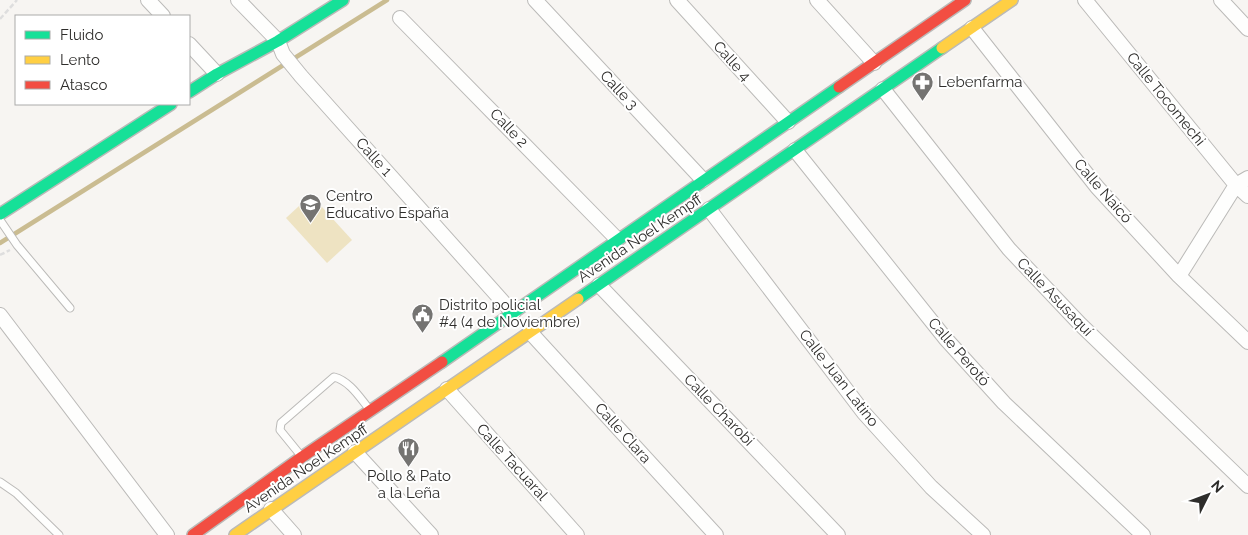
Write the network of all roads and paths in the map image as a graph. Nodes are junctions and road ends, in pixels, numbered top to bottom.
1 (17, 0) edge
2 (148, 0) edge
3 (238, 0) edge
4 (343, 0) edge
5 (535, 0) edge
6 (677, 0) edge
7 (817, 0) edge
8 (1001, 0) edge
9 (1012, 0) edge
10 (1085, 0) edge
11 (1221, 0) edge
12 (962, 1) edge
13 (991, 14) junction
14 (162, 15) edge
15 (0, 18) edge
16 (400, 18) dead end
17 (972, 28) junction
18 (1248, 29) edge
19 (278, 41) junction
20 (190, 45) edge
21 (874, 63) junction
22 (860, 72) junction
23 (217, 74) junction
24 (883, 89) junction
25 (190, 91) edge
26 (169, 105) edge
27 (788, 122) junction
28 (795, 150) junction
29 (707, 177) junction
30 (1242, 182) edge
31 (1248, 196) edge
32 (710, 209) junction
33 (0, 214) edge
34 (2, 223) edge
35 (617, 239) junction
36 (1179, 276) junction
37 (595, 287) junction
38 (70, 308) dead end
39 (513, 313) junction
40 (0, 315) edge
41 (530, 332) junction
42 (1248, 342) edge
43 (453, 385) junction
44 (370, 411) junction
45 (355, 452) junction
46 (302, 458) junction
47 (0, 482) edge
48 (1248, 486) edge
49 (232, 508) junction
50 (271, 509) junction
51 (58, 535) edge
52 (167, 535) edge
53 (193, 535) edge
54 (223, 535) edge
55 (235, 535) edge
56 (294, 535) edge
57 (431, 535) edge
58 (577, 535) edge
59 (716, 535) edge
60 (838, 535) edge
61 (983, 535) edge
62 (1143, 535) edge

1 - 15 path
2 - 14 street
3 - 19 street, Calle 1
4 - 19 main road
5 - 29 street, Calle 3
6 - 27 street, Calle 4
7 - 21 street
8 - 13 main road
9 - 13 main road, Avenida Noel Kempff
10 - 30 street, Calle Tocomechi
11 - 18 street
12 - 21 main road, Avenida Noel Kempff
13 - 17 main road, Avenida Noel Kempff
16 - 35 street, Calle 2
17 - 24 main road, Avenida Noel Kempff
17 - 36 street, Calle Naicó
19 - 23 main road
19 - 39 street, Calle 1
20 - 23 street
21 - 22 main road, Avenida Noel Kempff
22 - 27 main road, Avenida Noel Kempff
22 - 28 main road
23 - 25 main road
24 - 28 main road, Avenida Noel Kempff
24 - 48 street, Calle Asusaquí
26 - 33 main road
27 - 29 main road, Avenida Noel Kempff
28 - 29 main road
28 - 32 main road, Avenida Noel Kempff
28 - 62 street, Calle Perotó
29 - 35 main road, Avenida Noel Kempff
30 - 31 street, Calle Tocomechi
30 - 36 street
32 - 37 main road, Avenida Noel Kempff
32 - 61 street, Calle Juan Latino
34 - 38 lane
35 - 39 main road, Avenida Noel Kempff
36 - 42 street, Calle Naicó
37 - 39 main road
37 - 41 main road, Avenida Noel Kempff
37 - 60 street, Calle Charobi
39 - 43 main road
39 - 44 main road, Avenida Noel Kempff
40 - 52 street
41 - 43 main road, Avenida Noel Kempff
41 - 59 street, Calle Clara
43 - 45 main road, Avenida Noel Kempff
43 - 58 street, Calle Tacuaral
44 - 46 main road, Avenida Noel Kempff
44 - 46 lane
45 - 50 main road, Avenida Noel Kempff
45 - 57 street
46 - 49 main road, Avenida Noel Kempff
46 - 50 main road
47 - 51 lane
49 - 53 main road, Avenida Noel Kempff
49 - 54 main road
50 - 55 main road, Avenida Noel Kempff
50 - 56 street

